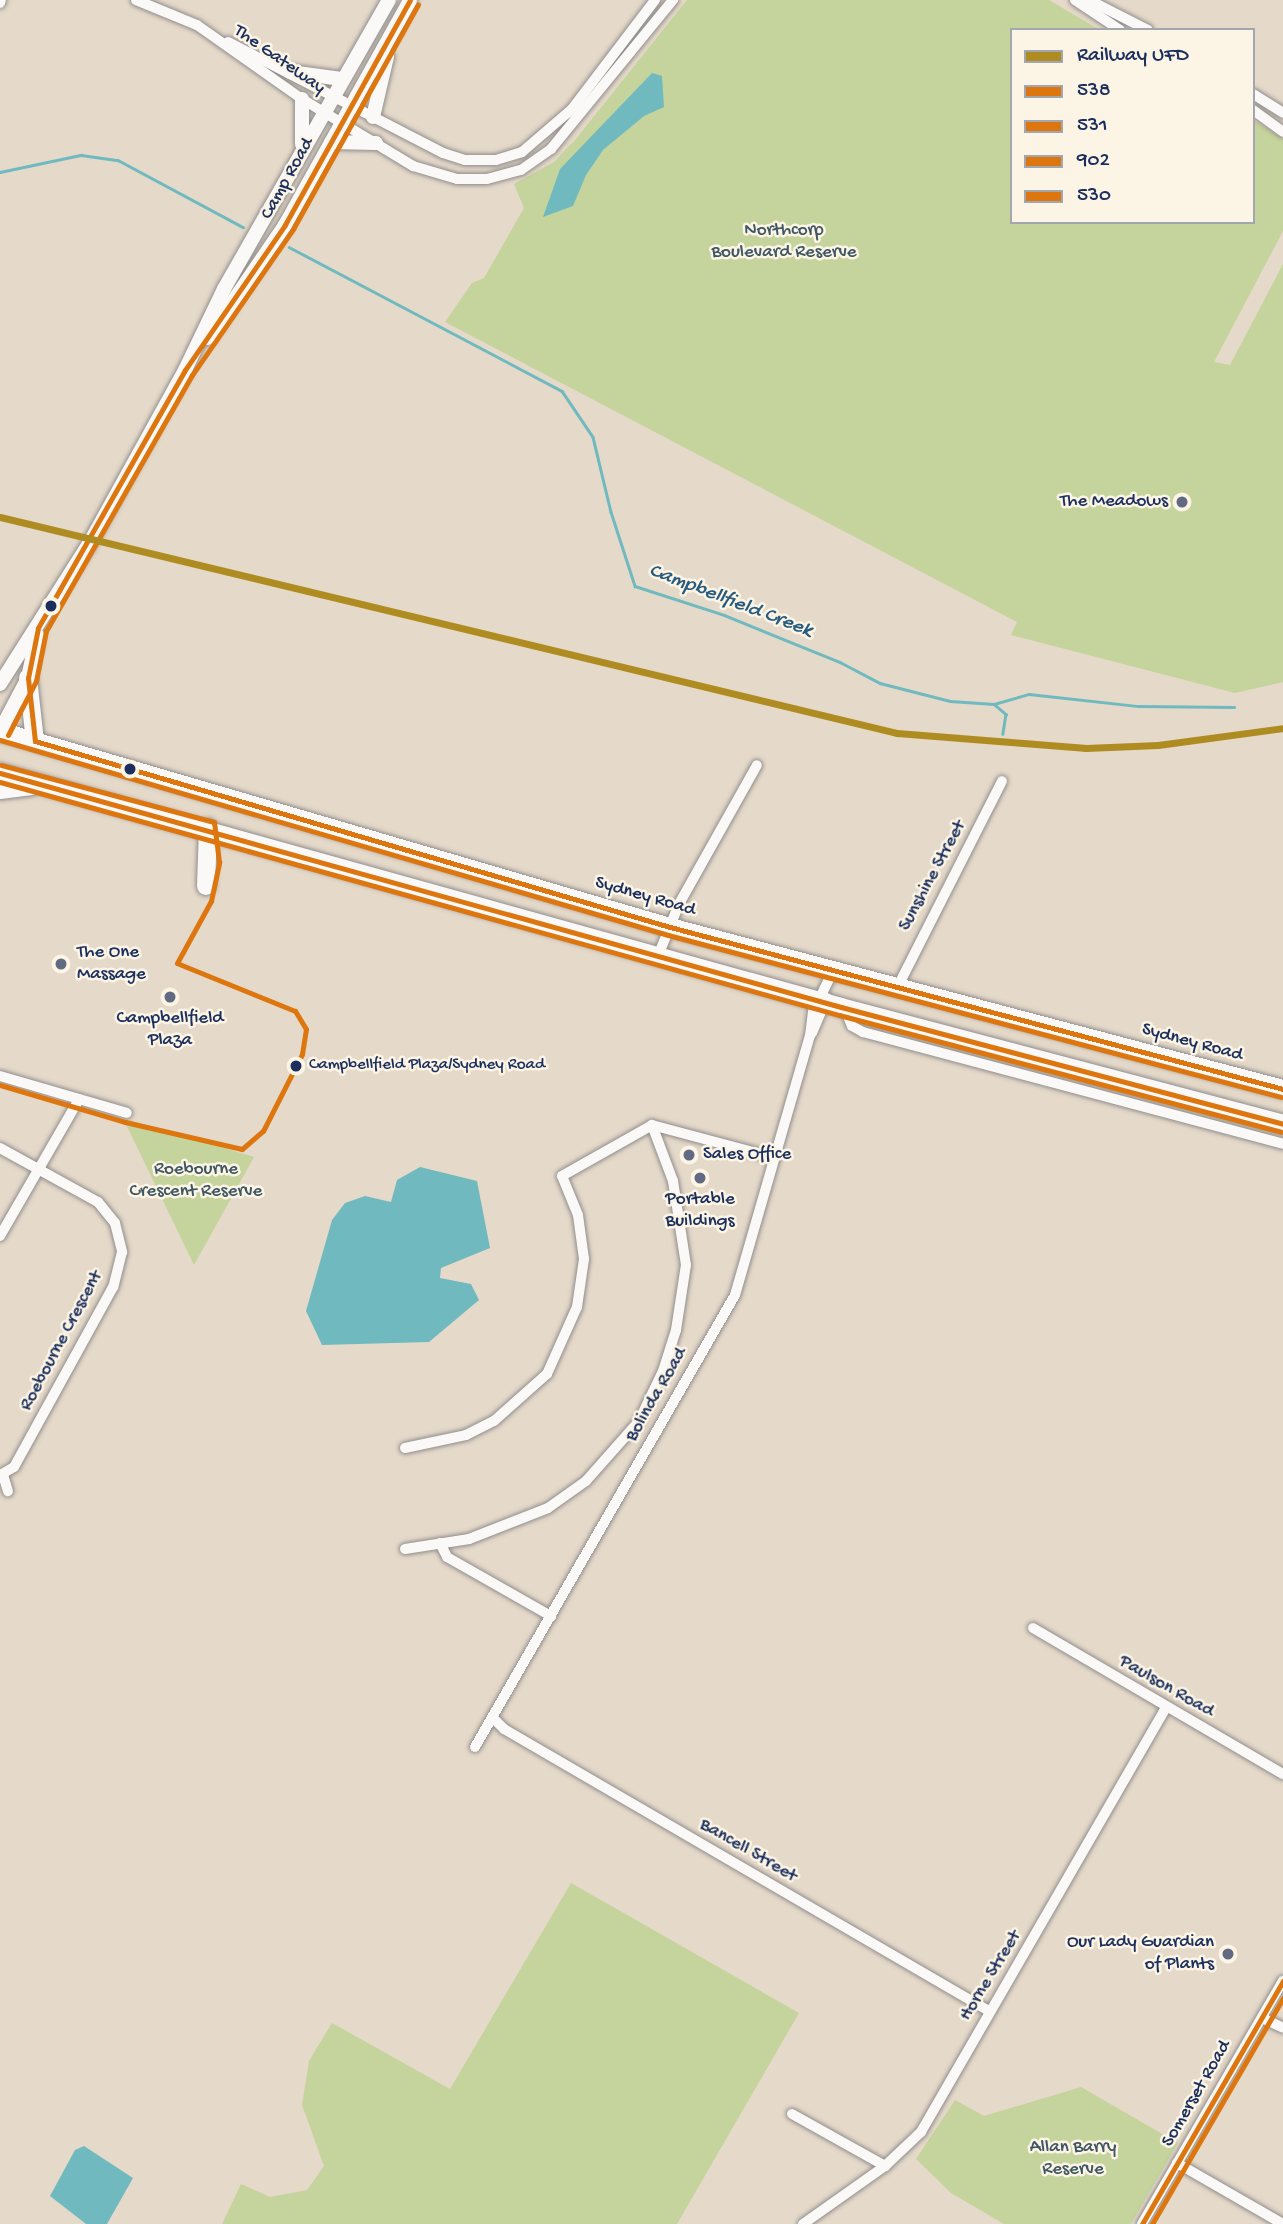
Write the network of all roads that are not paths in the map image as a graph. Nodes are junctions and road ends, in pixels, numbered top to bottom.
1 (136, 0) edge
2 (388, 0) edge
3 (410, 0) edge
4 (673, 0) edge
5 (1075, 0) edge
6 (1089, 0) edge
7 (652, 3) edge
8 (397, 25) junction
9 (1117, 28) edge
10 (1144, 28) edge
11 (215, 37) junction
12 (290, 72) junction
13 (342, 79) junction
14 (1255, 95) edge
15 (332, 96) junction
16 (302, 99) junction
17 (352, 106) junction
18 (323, 111) junction
19 (1255, 111) edge
20 (1283, 113) edge
21 (373, 117) junction
22 (342, 122) junction
23 (1283, 132) edge
24 (331, 142) junction
25 (376, 143) junction
26 (302, 149) junction
27 (185, 370) junction
28 (38, 628) junction
29 (29, 677) junction
30 (0, 684) edge
31 (0, 731) edge
32 (35, 741) junction
33 (757, 765) dead end
34 (0, 773) edge
35 (1002, 781) dead end
36 (46, 785) junction
37 (0, 790) edge
38 (208, 828) junction
39 (206, 886) dead end
40 (670, 927) junction
41 (658, 956) junction
42 (833, 971) junction
43 (897, 988) junction
44 (821, 1002) junction
45 (845, 1009) junction
46 (0, 1076) edge
47 (1135, 1085) junction
48 (1283, 1089) edge
49 (79, 1098) junction
50 (1130, 1104) junction
51 (127, 1113) dead end
52 (1283, 1124) edge
53 (652, 1125) junction
54 (1283, 1144) edge
55 (0, 1148) edge
56 (775, 1158) junction
57 (40, 1170) junction
58 (0, 1236) edge
59 (405, 1448) dead end
60 (1, 1475) edge
61 (8, 1491) dead end
62 (440, 1543) junction
63 (405, 1549) dead end
64 (551, 1616) junction
65 (1033, 1628) dead end
66 (1166, 1708) junction
67 (493, 1718) junction
68 (475, 1747) dead end
69 (1283, 1774) edge
70 (1283, 1981) edge
71 (989, 2011) junction
72 (1262, 2018) junction
73 (1283, 2028) edge
74 (792, 2114) dead end
75 (1177, 2162) junction
76 (885, 2166) junction
77 (803, 2224) edge
78 (1142, 2224) edge
79 (1283, 2224) edge

1 - 11 street, The Gateway
2 - 13 main road, Camp Road
3 - 8 main road, Camp Road
4 - 25 street, The Gateway
5 - 9 street
6 - 10 street
7 - 21 street, The Gateway
8 - 17 main road, Camp Road
8 - 21 main road
11 - 12 street, The Gateway
11 - 16 street, The Gateway
12 - 13 main road
12 - 15 street, The Gateway
13 - 15 main road, Camp Road
14 - 20 street
15 - 17 street, The Gateway
15 - 18 main road, Camp Road
16 - 18 street, The Gateway
16 - 26 main road
17 - 21 street, The Gateway
17 - 22 main road, Camp Road
18 - 22 street, The Gateway
18 - 26 main road, Camp Road
19 - 23 street
22 - 24 main road, Camp Road
22 - 25 street, The Gateway
24 - 25 main road
24 - 27 main road, Camp Road
26 - 27 main road, Camp Road
27 - 28 main road, Camp Road
28 - 29 main road, Camp Road
28 - 30 main road, Camp Road
29 - 31 main road, Camp Road
29 - 32 highway
31 - 32 highway, Sydney Road
32 - 40 highway, Sydney Road
33 - 40 street
34 - 36 highway
35 - 43 street, Sunshine Street
36 - 37 highway
36 - 38 highway
38 - 39 highway
38 - 41 highway
40 - 41 street
40 - 42 highway, Sydney Road
41 - 44 highway
42 - 43 highway, Sydney Road
42 - 44 street, Bolinda Road
43 - 48 highway, Sydney Road
44 - 45 highway
44 - 56 street, Bolinda Road
45 - 47 highway
45 - 50 street
46 - 49 street
47 - 50 street
47 - 52 highway
49 - 51 street
49 - 57 street
50 - 54 street
53 - 56 street
53 - 59 street
53 - 62 street
55 - 57 street, Roebourne Crescent
56 - 64 street, Bolinda Road
57 - 58 street
57 - 60 street, Roebourne Crescent
60 - 61 street, Roebourne Crescent
62 - 63 street
62 - 64 street
64 - 67 street, Bolinda Road
65 - 66 street, Paulson Road
66 - 69 street, Paulson Road
66 - 71 street, Horne Street
67 - 68 street, Bolinda Road
67 - 71 street, Bancell Street
70 - 72 street, Somerset Road
71 - 76 street, Horne Street
72 - 73 street
72 - 75 street, Somerset Road
74 - 76 street
75 - 78 street, Somerset Road
75 - 79 street
76 - 77 street, Horne Street

